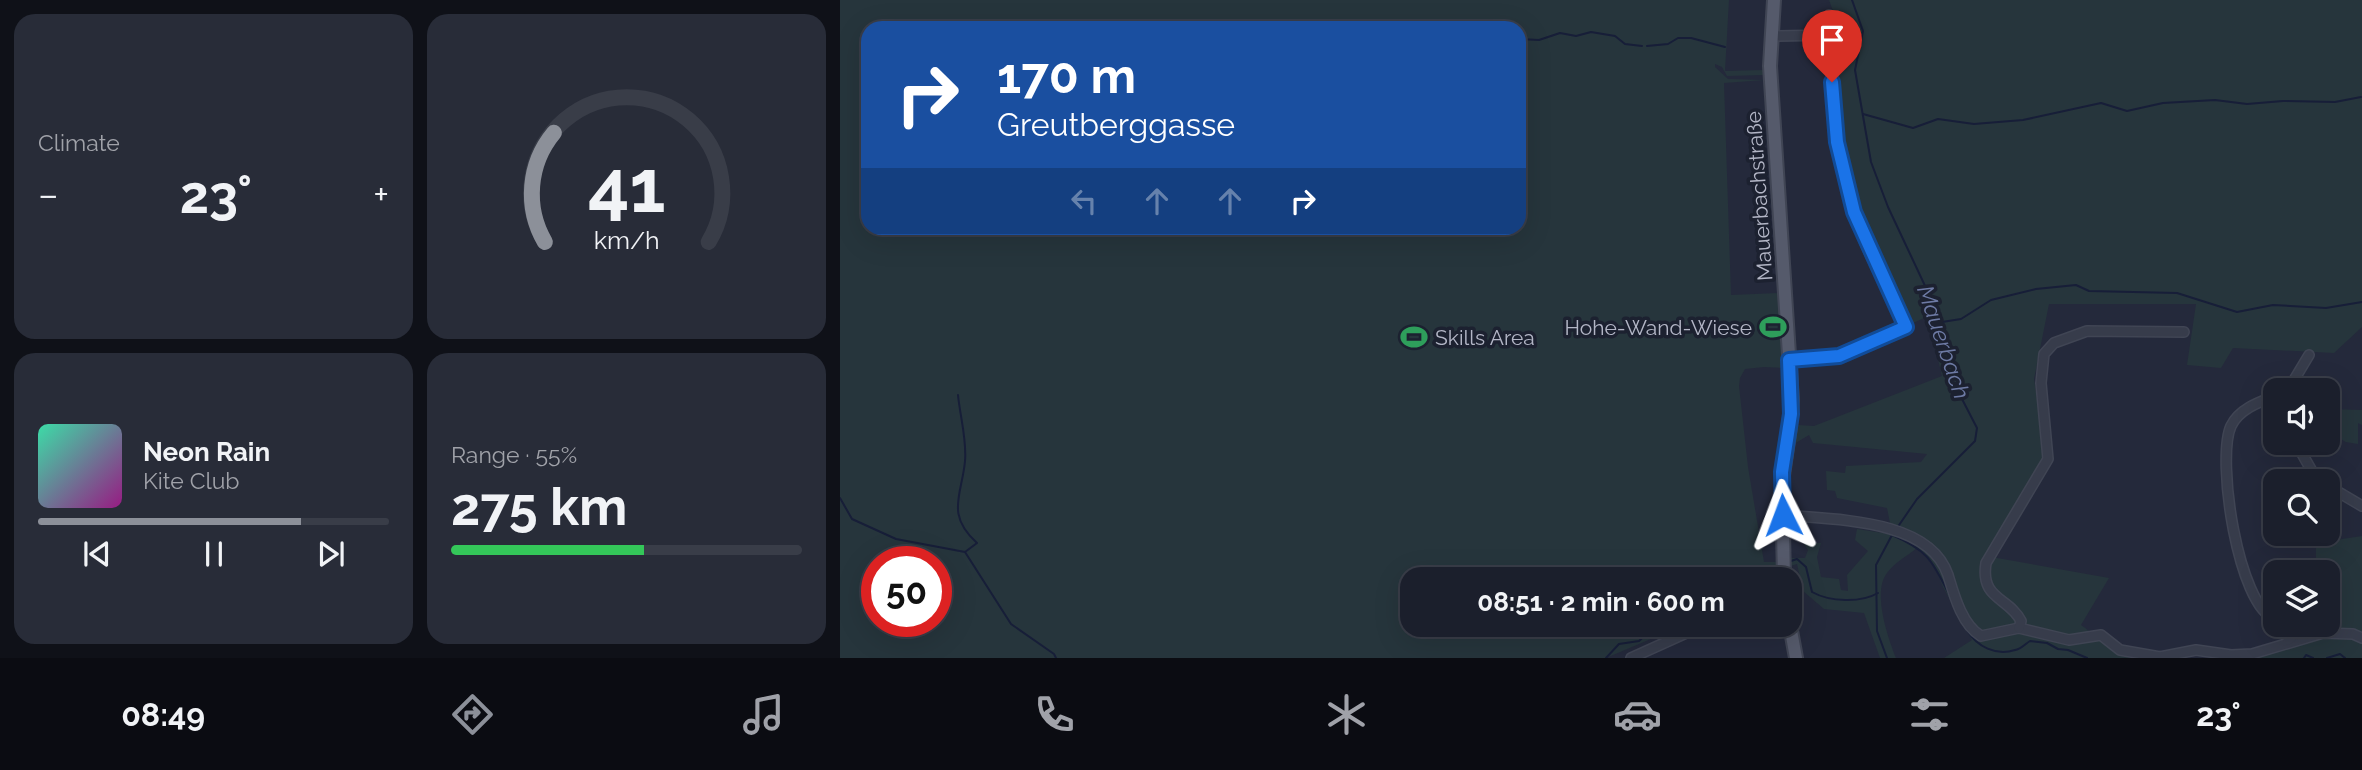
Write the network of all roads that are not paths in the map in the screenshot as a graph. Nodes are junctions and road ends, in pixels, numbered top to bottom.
1 (1774, 0) edge
2 (1829, 15) dead end
3 (1830, 35) junction
4 (1771, 36) junction
5 (2184, 332) dead end
6 (2308, 355) dead end
7 (1789, 360) junction
8 (2295, 378) edge
9 (2263, 401) edge
10 (2340, 493) edge
11 (2362, 506) edge
12 (1783, 515) junction
13 (1783, 567) edge
14 (2263, 611) edge
15 (2019, 628) junction
16 (1677, 637) edge
17 (1792, 637) edge
18 (2292, 637) edge
19 (2362, 638) edge
20 (2284, 643) junction
21 (1631, 658) edge
22 (1796, 658) edge

1 - 4 main road, Mauerbachstraße
2 - 3 street
3 - 4 street
3 - 7 street
4 - 7 main road, Mauerbachstraße
5 - 15 street
6 - 8 street
7 - 12 main road, Mauerbachstraße
9 - 14 street
10 - 11 street
12 - 13 main road, Mauerbachstraße
12 - 15 street
15 - 20 street
16 - 21 street
17 - 22 main road
18 - 20 street
19 - 20 street

